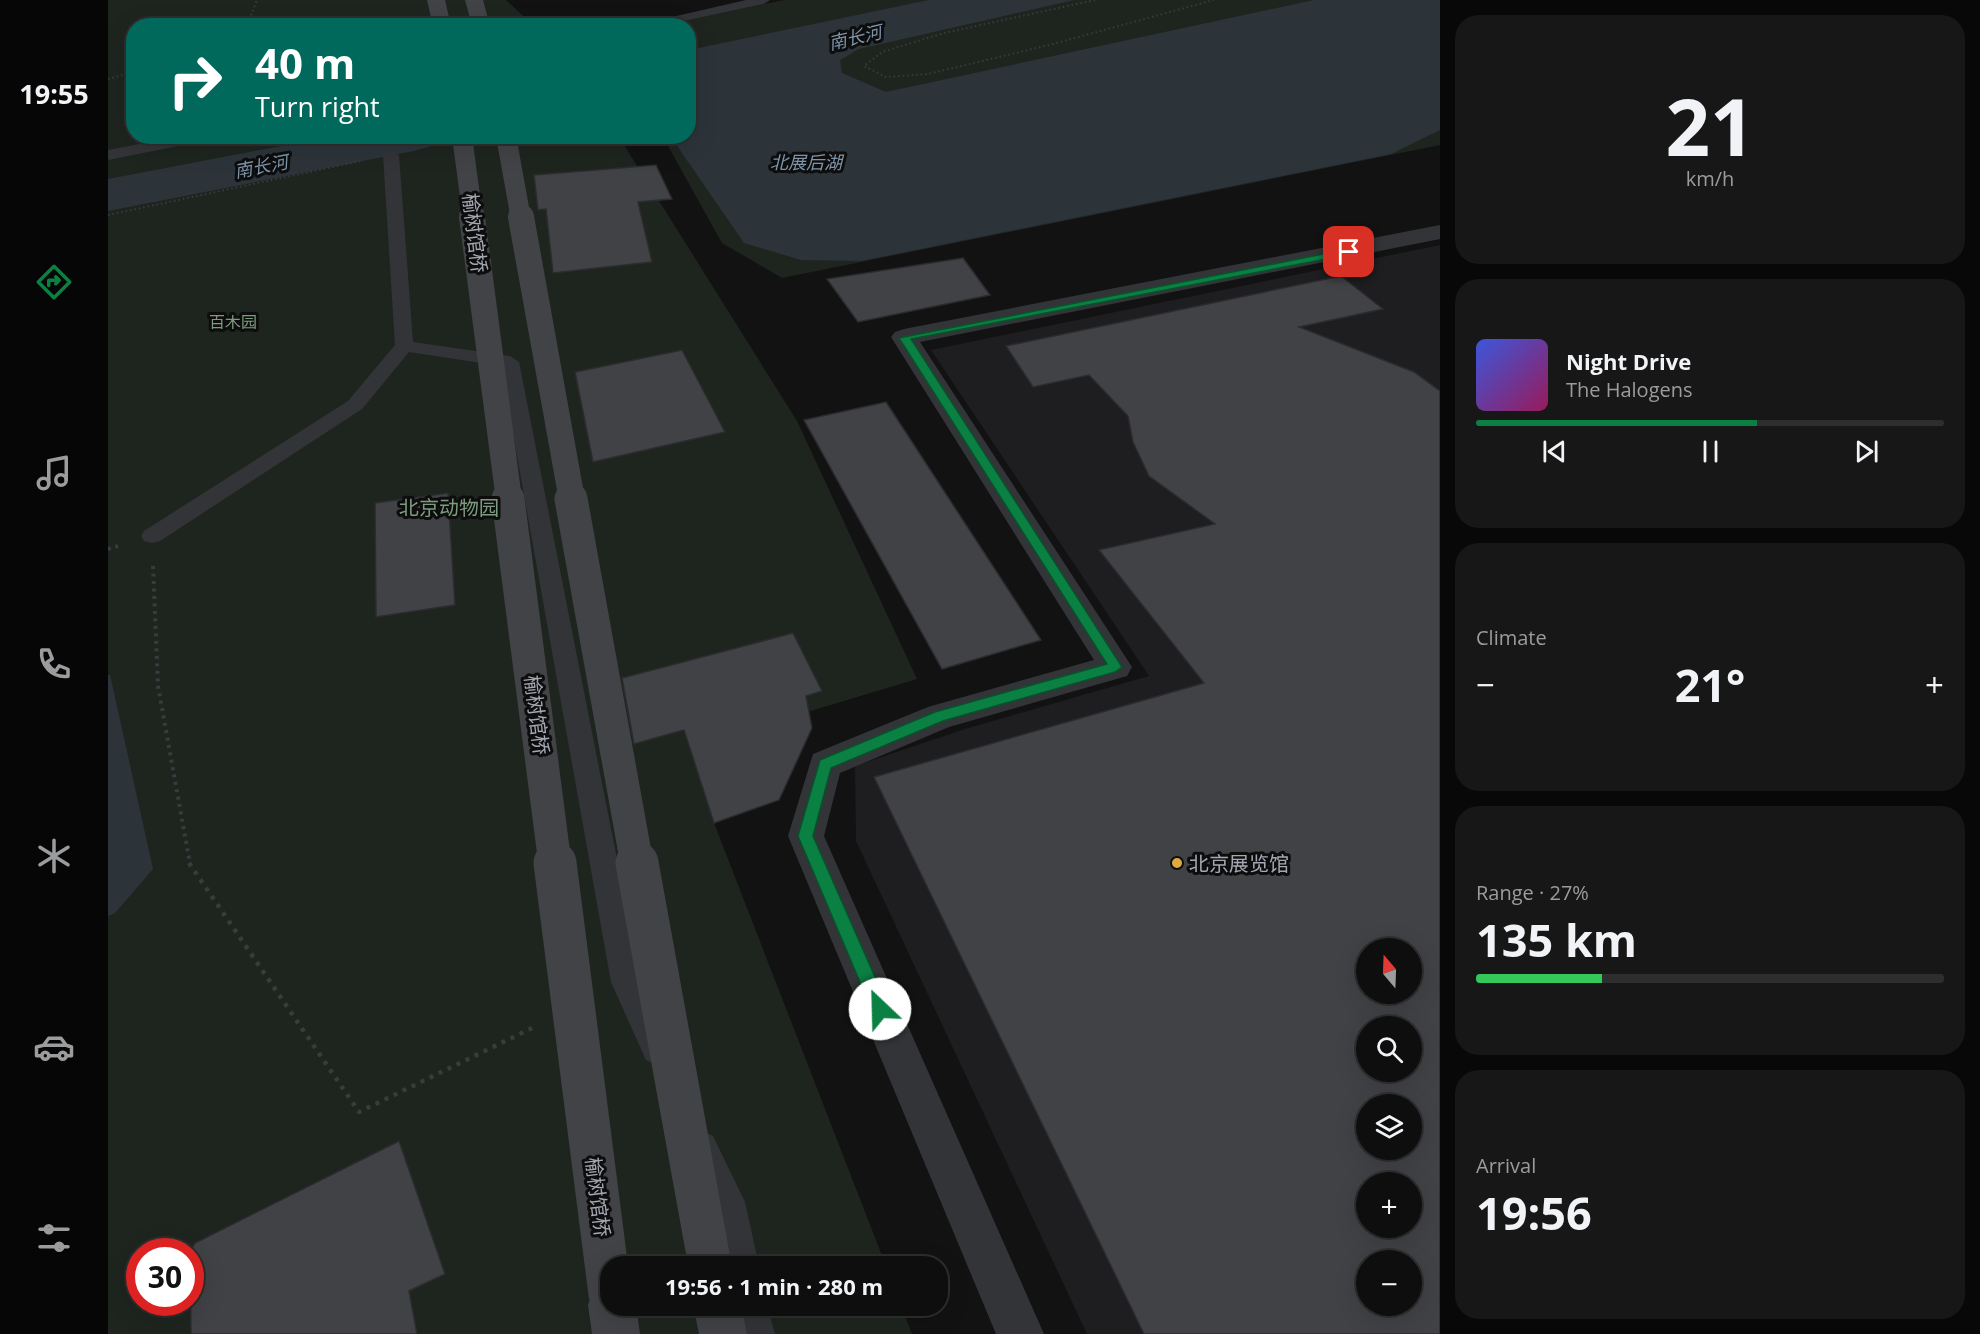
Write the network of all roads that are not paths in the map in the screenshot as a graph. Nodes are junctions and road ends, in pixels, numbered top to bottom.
1 (436, 0) edge
2 (474, 0) edge
3 (764, 0) edge
4 (440, 18) edge
5 (479, 18) edge
6 (677, 18) edge
7 (166, 144) edge
8 (463, 144) edge
9 (507, 144) edge
10 (108, 155) edge
11 (391, 155) road end
12 (1440, 232) edge
13 (404, 346) junction
14 (152, 536) road end
15 (605, 1256) edge
16 (708, 1256) edge
17 (740, 1256) edge
18 (614, 1316) edge
19 (719, 1316) edge
20 (753, 1316) edge
21 (616, 1334) edge
22 (723, 1334) edge
23 (757, 1334) edge
24 (1020, 1334) edge

1 - 4 main road
2 - 5 main road
3 - 6 lane
7 - 10 lane
8 - 15 main road, 榆树馆桥, bridge
9 - 16 main road, bridge
11 - 13 lane
12 - 24 street
13 - 14 lane
13 - 17 lane
18 - 21 main road
19 - 22 main road
20 - 23 lane

